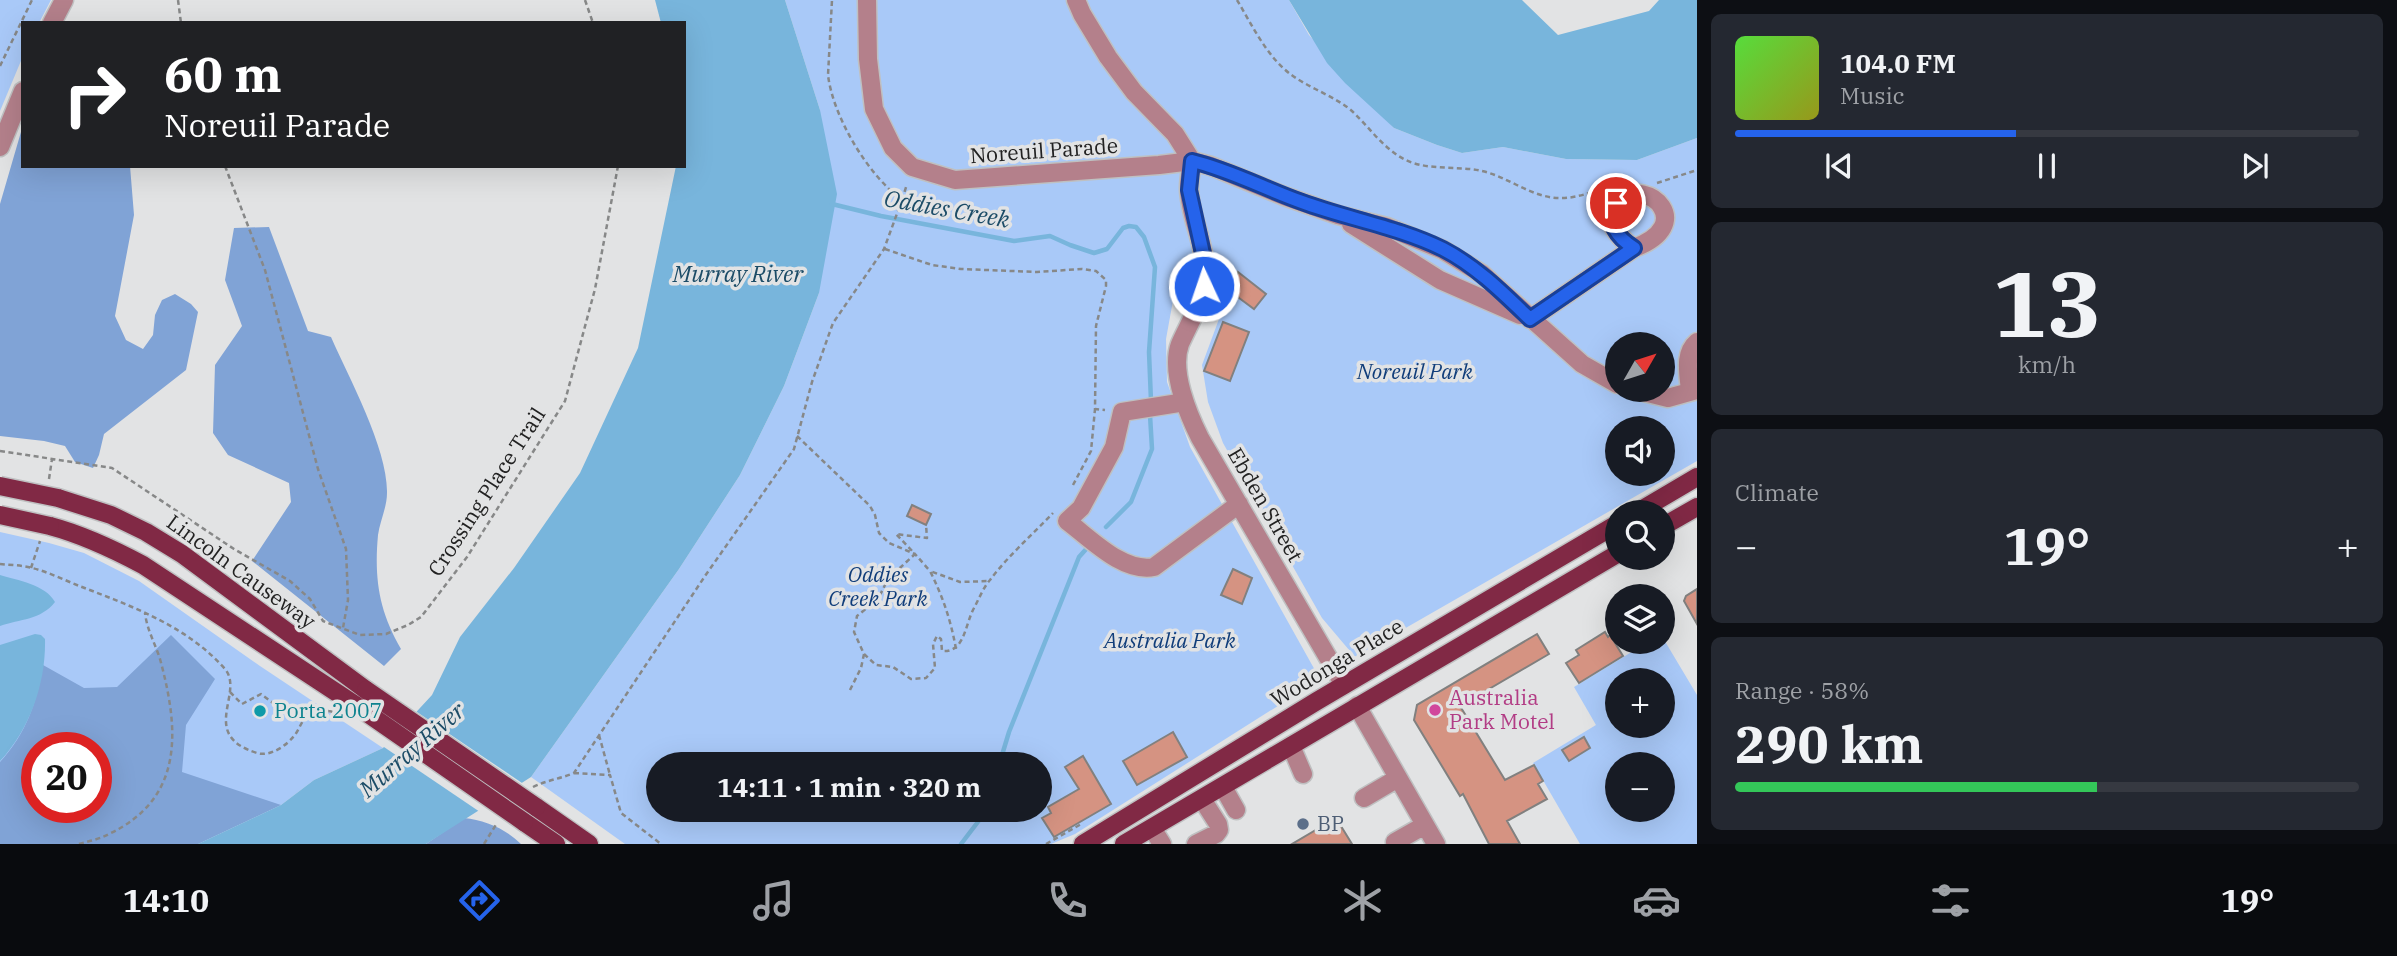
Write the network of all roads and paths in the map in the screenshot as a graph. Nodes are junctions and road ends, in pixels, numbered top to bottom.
1 (32, 0) edge
2 (64, 0) edge
3 (178, 0) edge
4 (586, 0) edge
5 (832, 0) edge
6 (867, 0) edge
7 (1076, 0) edge
8 (1237, 0) edge
9 (22, 21) edge
10 (53, 21) edge
11 (181, 21) edge
12 (592, 21) edge
13 (21, 23) edge
14 (0, 66) edge
15 (21, 96) edge
16 (0, 147) edge
17 (1192, 161) junction
18 (226, 168) edge
19 (618, 168) edge
20 (1697, 170) edge
21 (1647, 183) dead end
22 (1611, 187) dead end
23 (1338, 215) junction
24 (1634, 248) dead end
25 (884, 249) junction
26 (1530, 319) junction
27 (1697, 342) edge
28 (1605, 377) edge
29 (1693, 391) edge
30 (1675, 396) edge
31 (1185, 402) junction
32 (1095, 409) junction
33 (1122, 412) junction
34 (797, 436) junction
35 (0, 451) edge
36 (1697, 477) edge
37 (0, 486) edge
38 (1073, 486) dead end
39 (1658, 500) edge
40 (1239, 504) junction
41 (1058, 507) dead end
42 (1697, 507) edge
43 (0, 515) edge
44 (1675, 520) edge
45 (926, 525) dead end
46 (1605, 531) edge
47 (915, 554) junction
48 (1605, 561) edge
49 (0, 565) edge
50 (930, 571) junction
51 (989, 581) junction
52 (144, 612) junction
53 (343, 628) junction
54 (956, 649) junction
55 (864, 654) junction
56 (1344, 685) junction
57 (850, 691) dead end
58 (230, 692) junction
59 (1357, 706) junction
60 (311, 713) junction
61 (337, 713) dead end
62 (599, 735) junction
63 (1291, 746) junction
64 (1303, 774) dead end
65 (611, 775) junction
66 (1398, 778) junction
67 (1223, 787) junction
68 (1364, 798) dead end
69 (1202, 799) junction
70 (1236, 810) dead end
71 (1426, 825) junction
72 (1152, 828) junction
73 (1395, 842) edge
74 (79, 844) edge
75 (556, 844) edge
76 (589, 844) edge
77 (661, 844) edge
78 (1083, 844) edge
79 (1124, 844) edge
80 (1162, 844) edge
81 (1196, 844) edge
82 (1436, 844) edge

1 - 9 path
2 - 10 street
3 - 11 path
4 - 12 path
5 - 25 path
6 - 17 street, Noreuil Parade
7 - 17 street
8 - 22 path
13 - 14 path
15 - 16 street
17 - 23 street, Noreuil Parade
17 - 31 street, Ebden Street
18 - 53 path
19 - 53 path, Crossing Place Trail
20 - 21 path
23 - 26 street, Noreuil Parade
23 - 26 street, Noreuil Parade
24 - 26 street
25 - 32 path
25 - 34 path
26 - 28 street, Noreuil Parade
27 - 29 street
29 - 30 street
31 - 33 street
31 - 40 street, Ebden Street
32 - 33 path
32 - 38 path
33 - 40 street
34 - 47 path
34 - 62 path
35 - 53 path, Crossing Place Trail
36 - 39 main road
37 - 76 main road, Lincoln Causeway, bridge
40 - 56 street, Ebden Street
41 - 51 path
42 - 44 main road
43 - 75 main road, Lincoln Causeway, bridge
45 - 47 path
46 - 56 main road, Wodonga Place
47 - 50 path
47 - 55 path
48 - 59 main road
49 - 52 path
50 - 51 path
50 - 54 path
51 - 54 path
52 - 58 path
52 - 74 path
54 - 55 path
55 - 57 path
56 - 59 main road, Ebden Street
56 - 78 main road, Wodonga Place
58 - 60 path
58 - 60 path
59 - 63 main road
59 - 66 street, Ebden Street
60 - 61 path
62 - 65 path
62 - 65 path
63 - 64 street
63 - 67 main road
65 - 77 path
66 - 68 street
66 - 71 street, Ebden Street
67 - 69 main road
67 - 70 street
69 - 72 main road
69 - 81 street
71 - 73 street
71 - 82 street, Ebden Street
72 - 79 main road
72 - 80 street

